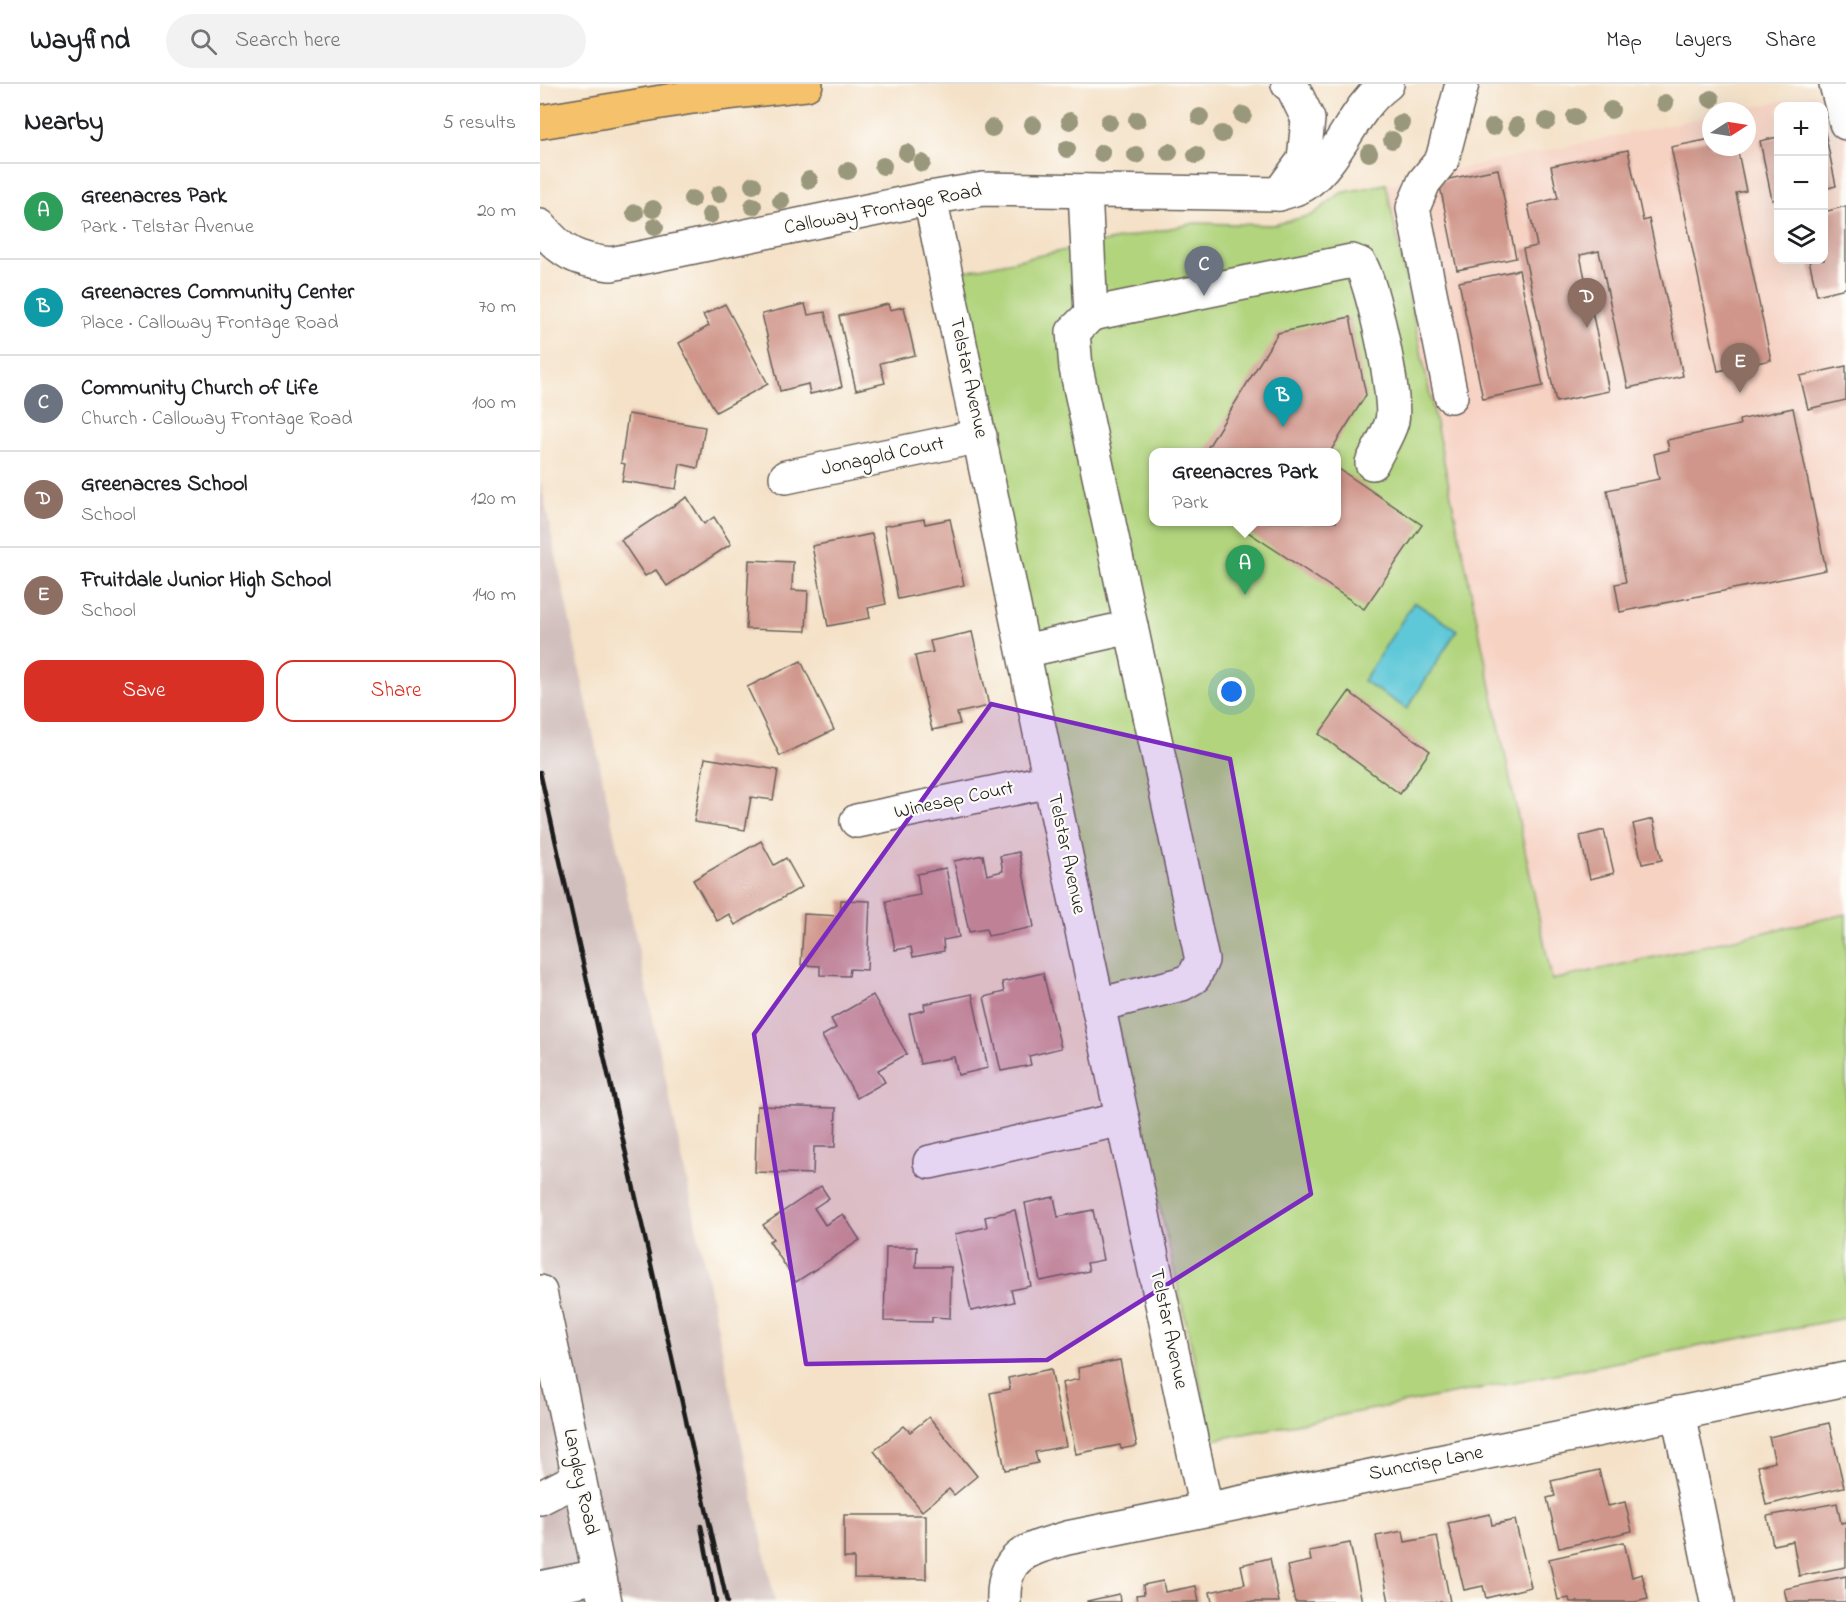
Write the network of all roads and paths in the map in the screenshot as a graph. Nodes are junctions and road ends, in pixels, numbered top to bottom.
1 (806, 84) edge
2 (1288, 84) edge
3 (1387, 84) edge
4 (1462, 84) edge
5 (1836, 84) edge
6 (540, 122) edge
7 (1846, 123) edge
8 (1085, 191) junction
9 (1279, 194) junction
10 (930, 198) junction
11 (540, 226) edge
12 (1091, 314) junction
13 (1451, 396) dead end
14 (980, 436) junction
15 (1372, 463) dead end
16 (786, 477) dead end
17 (1131, 627) junction
18 (1024, 651) junction
19 (1050, 781) junction
20 (857, 821) dead end
21 (1098, 1005) junction
22 (1123, 1119) junction
23 (930, 1162) dead end
24 (540, 1292) edge
25 (1846, 1379) edge
26 (1678, 1413) junction
27 (579, 1478) junction
28 (540, 1498) edge
29 (1206, 1509) junction
30 (540, 1588) edge
31 (602, 1589) edge
32 (1004, 1602) edge
33 (1718, 1602) edge

1 - 6 main road
2 - 9 street
3 - 9 street, Calloway Frontage Road
4 - 13 street
5 - 7 street
8 - 9 street, Calloway Frontage Road
8 - 10 street, Calloway Frontage Road
8 - 12 street
10 - 11 street, Calloway Frontage Road
10 - 14 street, Telstar Avenue
12 - 15 street
12 - 17 street
14 - 16 street, Jonagold Court
14 - 18 street, Telstar Avenue
17 - 18 street
17 - 21 street
18 - 19 street, Telstar Avenue
19 - 20 street, Winesap Court
19 - 21 street, Telstar Avenue
21 - 22 street, Telstar Avenue
22 - 23 street
22 - 29 street, Telstar Avenue
24 - 27 street, Langley Road
25 - 26 street, Suncrisp Lane
26 - 29 street, Suncrisp Lane
26 - 33 street
27 - 28 street
27 - 31 street, Langley Road
29 - 32 street, Suncrisp Lane
30 - 31 street

